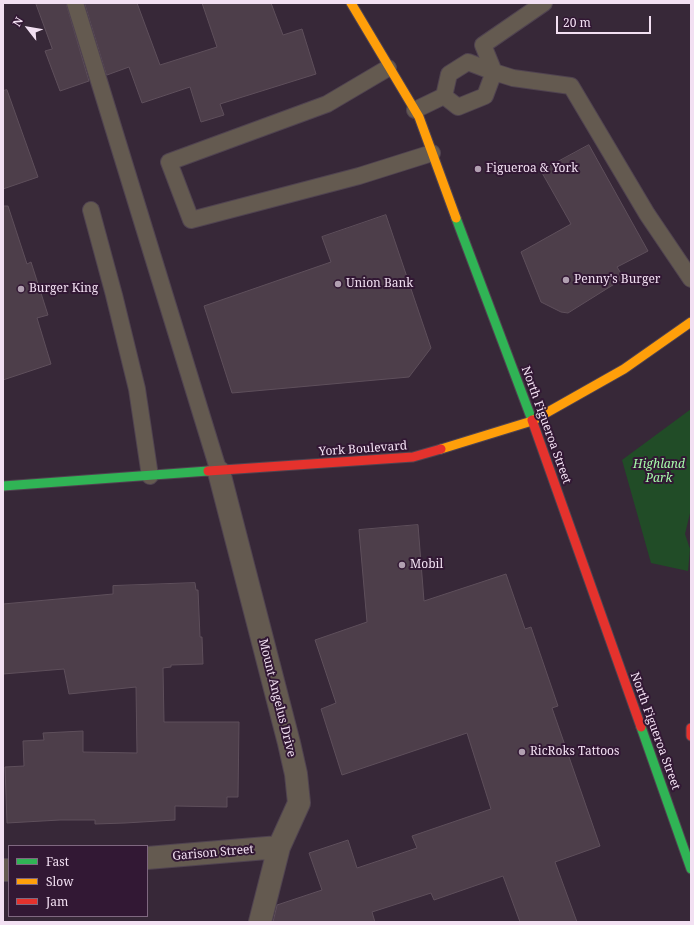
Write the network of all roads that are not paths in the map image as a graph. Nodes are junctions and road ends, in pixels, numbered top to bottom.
1 (75, 3) edge
2 (351, 3) edge
3 (544, 3) edge
4 (388, 68) junction
5 (494, 72) junction
6 (444, 96) junction
7 (414, 110) junction
8 (432, 153) junction
9 (91, 210) dead end
10 (691, 279) edge
11 (691, 322) edge
12 (532, 421) junction
13 (219, 472) junction
14 (150, 476) junction
15 (3, 486) edge
16 (691, 728) edge
17 (691, 736) edge
18 (279, 847) junction
19 (148, 858) edge
20 (691, 868) edge
21 (260, 922) edge

1 - 13 lane
2 - 4 main road, North Figueroa Street
3 - 5 lane
4 - 7 main road, North Figueroa Street
4 - 8 lane
5 - 6 lane
5 - 6 lane
5 - 10 lane
6 - 7 lane
7 - 8 main road, North Figueroa Street
8 - 12 main road, North Figueroa Street
9 - 14 lane
11 - 12 main road, York Boulevard
12 - 13 main road, York Boulevard
12 - 20 main road, North Figueroa Street
13 - 14 main road, York Boulevard
13 - 18 street, Mount Angelus Drive
14 - 15 main road, York Boulevard
16 - 17 main road
18 - 19 street, Garison Street
18 - 21 street, Mount Angelus Drive

